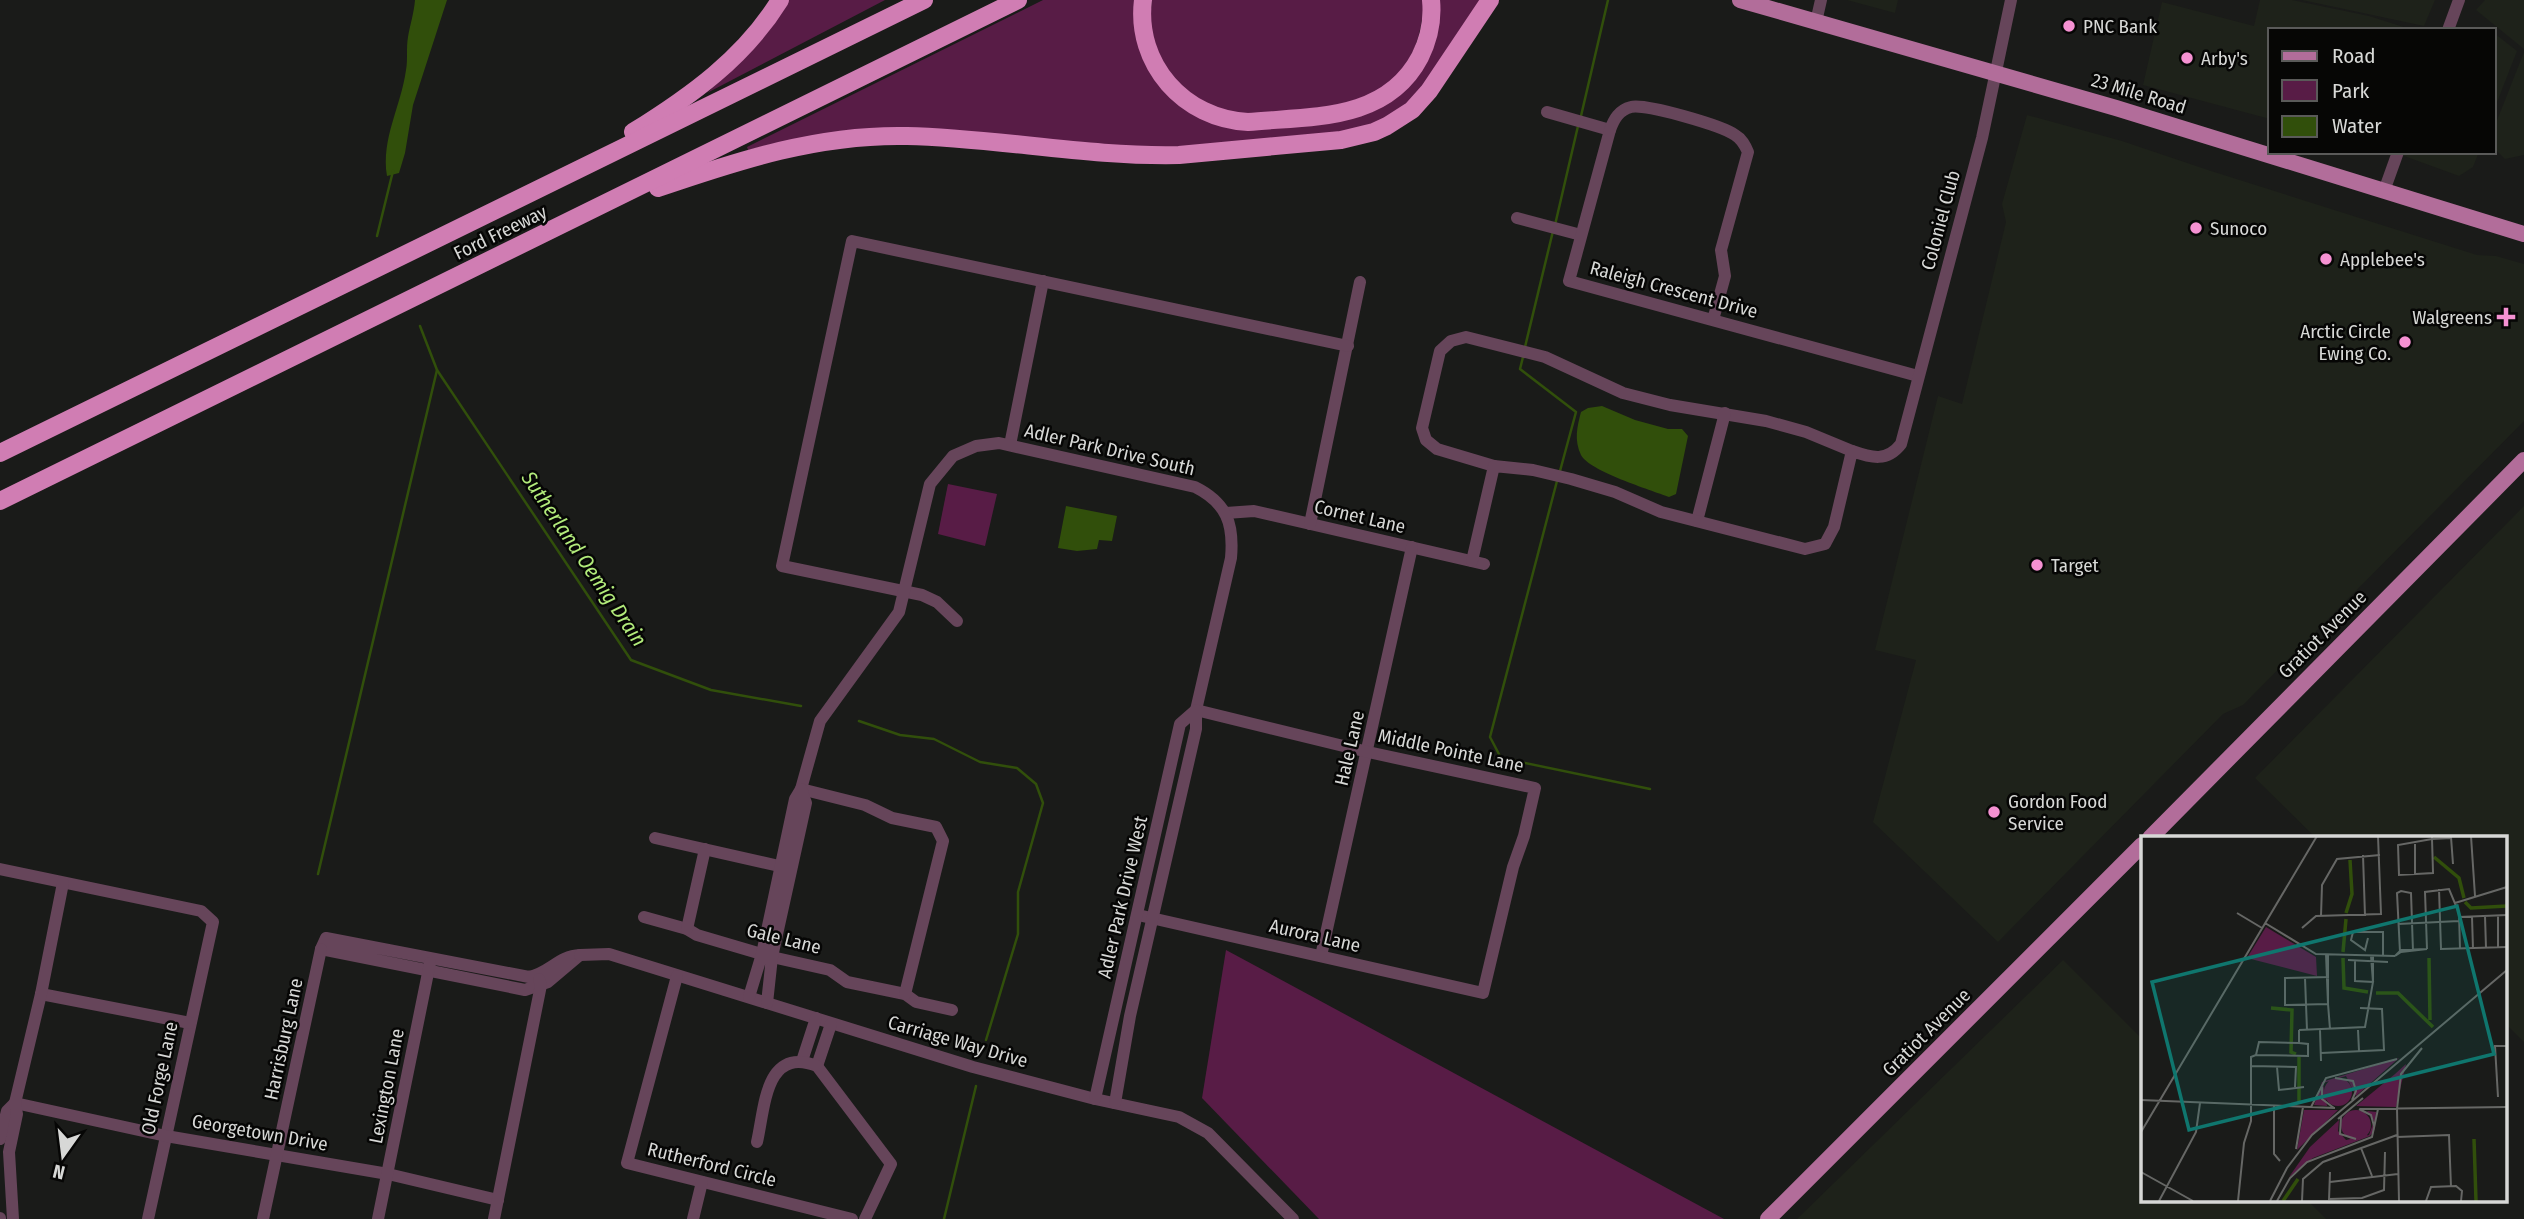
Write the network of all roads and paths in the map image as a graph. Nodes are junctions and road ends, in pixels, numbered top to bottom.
1 (780, 0) edge
2 (923, 0) edge
3 (1018, 0) edge
4 (1143, 0) edge
5 (1432, 0) edge
6 (1490, 0) edge
7 (1740, 0) edge
8 (1821, 0) edge
9 (2011, 0) edge
10 (2459, 0) edge
11 (1816, 22) junction
12 (2449, 28) edge
13 (1995, 73) junction
14 (1547, 112) dead end
15 (1610, 130) junction
16 (2398, 154) edge
17 (553, 183) junction
18 (2384, 191) junction
19 (585, 214) junction
20 (1517, 218) dead end
21 (2524, 234) edge
22 (1581, 235) junction
23 (1044, 282) junction
24 (1360, 282) dead end
25 (1713, 320) junction
26 (1348, 346) junction
27 (1918, 376) junction
28 (1725, 413) junction
29 (1010, 445) junction
30 (1852, 451) junction
31 (0, 453) edge
32 (2524, 460) edge
33 (1494, 466) junction
34 (0, 501) edge
35 (1227, 513) junction
36 (1697, 521) junction
37 (1310, 524) junction
38 (1412, 547) junction
39 (904, 591) junction
40 (957, 621) dead end
41 (1196, 710) junction
42 (1368, 752) junction
43 (801, 789) junction
44 (2152, 836) edge
45 (655, 838) dead end
46 (2141, 847) edge
47 (705, 849) junction
48 (786, 867) junction
49 (0, 869) edge
50 (63, 883) junction
51 (1138, 915) junction
52 (644, 917) dead end
53 (1152, 918) junction
54 (687, 929) junction
55 (767, 956) junction
56 (1321, 956) junction
57 (430, 965) junction
58 (677, 976) junction
59 (540, 980) junction
60 (1483, 993) joint
61 (41, 994) junction
62 (905, 994) junction
63 (749, 997) junction
64 (767, 1003) junction
65 (952, 1010) dead end
66 (816, 1018) junction
67 (190, 1023) junction
68 (831, 1024) junction
69 (802, 1060) junction
70 (817, 1066) junction
71 (1095, 1099) junction
72 (15, 1103) junction
73 (1115, 1103) junction
74 (166, 1136) junction
75 (3, 1137) edge
76 (757, 1142) dead end
77 (278, 1154) junction
78 (388, 1174) junction
79 (702, 1182) junction
80 (498, 1200) junction
81 (13, 1219) edge
82 (148, 1219) edge
83 (263, 1219) edge
84 (378, 1219) edge
85 (494, 1219) edge
86 (693, 1219) edge
87 (852, 1219) edge
88 (865, 1219) edge
89 (1293, 1219) edge
90 (1768, 1219) edge

1 - 17 highway
2 - 17 highway, Ford Freeway
3 - 19 highway, Ford Freeway
4 - 5 highway
6 - 19 highway
7 - 11 main road, 23 Mile Road
8 - 11 street
9 - 13 street, Coloniel Club
10 - 12 street
11 - 13 main road, 23 Mile Road
13 - 18 main road, 23 Mile Road
13 - 27 street, Coloniel Club
14 - 15 street
15 - 22 street, Raleigh Crescent Drive
15 - 25 street
16 - 18 street
17 - 31 highway, Ford Freeway
18 - 21 main road, 23 Mile Road
19 - 34 highway, Ford Freeway
20 - 22 street
22 - 25 street, Raleigh Crescent Drive
23 - 26 street
23 - 29 street
23 - 39 street
24 - 26 street
25 - 27 street, Raleigh Crescent Drive
26 - 37 street
27 - 30 street, Coloniel Club
28 - 30 street, Coloniel Club
28 - 33 street, Coloniel Club
28 - 36 street
29 - 35 street, Adler Park Drive South
29 - 39 street, Adler Park Drive South
30 - 36 street
32 - 44 main road, Gratiot Avenue
33 - 36 street
33 - 38 street, Cornet Lane
35 - 37 street, Cornet Lane
35 - 41 street, Adler Park Drive West
37 - 38 street, Cornet Lane
38 - 42 street, Hale Lane
39 - 40 street
39 - 43 street
41 - 42 street, Middle Pointe Lane
41 - 51 street, Adler Park Drive West
41 - 53 street, Adler Park Drive West
42 - 56 street, Hale Lane
42 - 60 street, Middle Pointe Lane
43 - 48 street
43 - 62 street
45 - 47 street
46 - 90 main road, Gratiot Avenue
47 - 48 street
47 - 54 street
48 - 55 street
49 - 50 street
50 - 61 street
50 - 67 street, Old Forge Lane
51 - 53 street, Aurora Lane
51 - 71 street, Adler Park Drive West
52 - 54 street, Gale Lane
53 - 56 street, Aurora Lane
53 - 73 street, Adler Park Drive West
54 - 55 street, Gale Lane
55 - 62 street, Gale Lane
55 - 63 street
55 - 64 street
56 - 60 street, Aurora Lane
57 - 59 street
57 - 77 street, Harrisburg Lane
57 - 78 street, Lexington Lane
58 - 59 street, Carriage Way Drive
58 - 63 street, Carriage Way Drive
58 - 79 street, Rutherford Circle
59 - 80 street
61 - 67 street
61 - 72 street
62 - 65 street, Gale Lane
63 - 64 street, Carriage Way Drive
64 - 66 street, Carriage Way Drive
66 - 68 street, Carriage Way Drive
66 - 69 street
67 - 74 street, Old Forge Lane
68 - 70 street
68 - 71 street, Carriage Way Drive
69 - 70 street
69 - 76 street, Rutherford Circle
70 - 88 street
71 - 73 street, Carriage Way Drive
72 - 74 street, Georgetown Drive
72 - 75 street
73 - 89 street, Carriage Way Drive
74 - 77 street, Georgetown Drive
74 - 82 street, Old Forge Lane
75 - 81 street
77 - 78 street, Georgetown Drive
77 - 83 street, Harrisburg Lane
78 - 80 street, Georgetown Drive
78 - 84 street, Lexington Lane
79 - 86 street
79 - 87 street, Rutherford Circle
80 - 85 street

